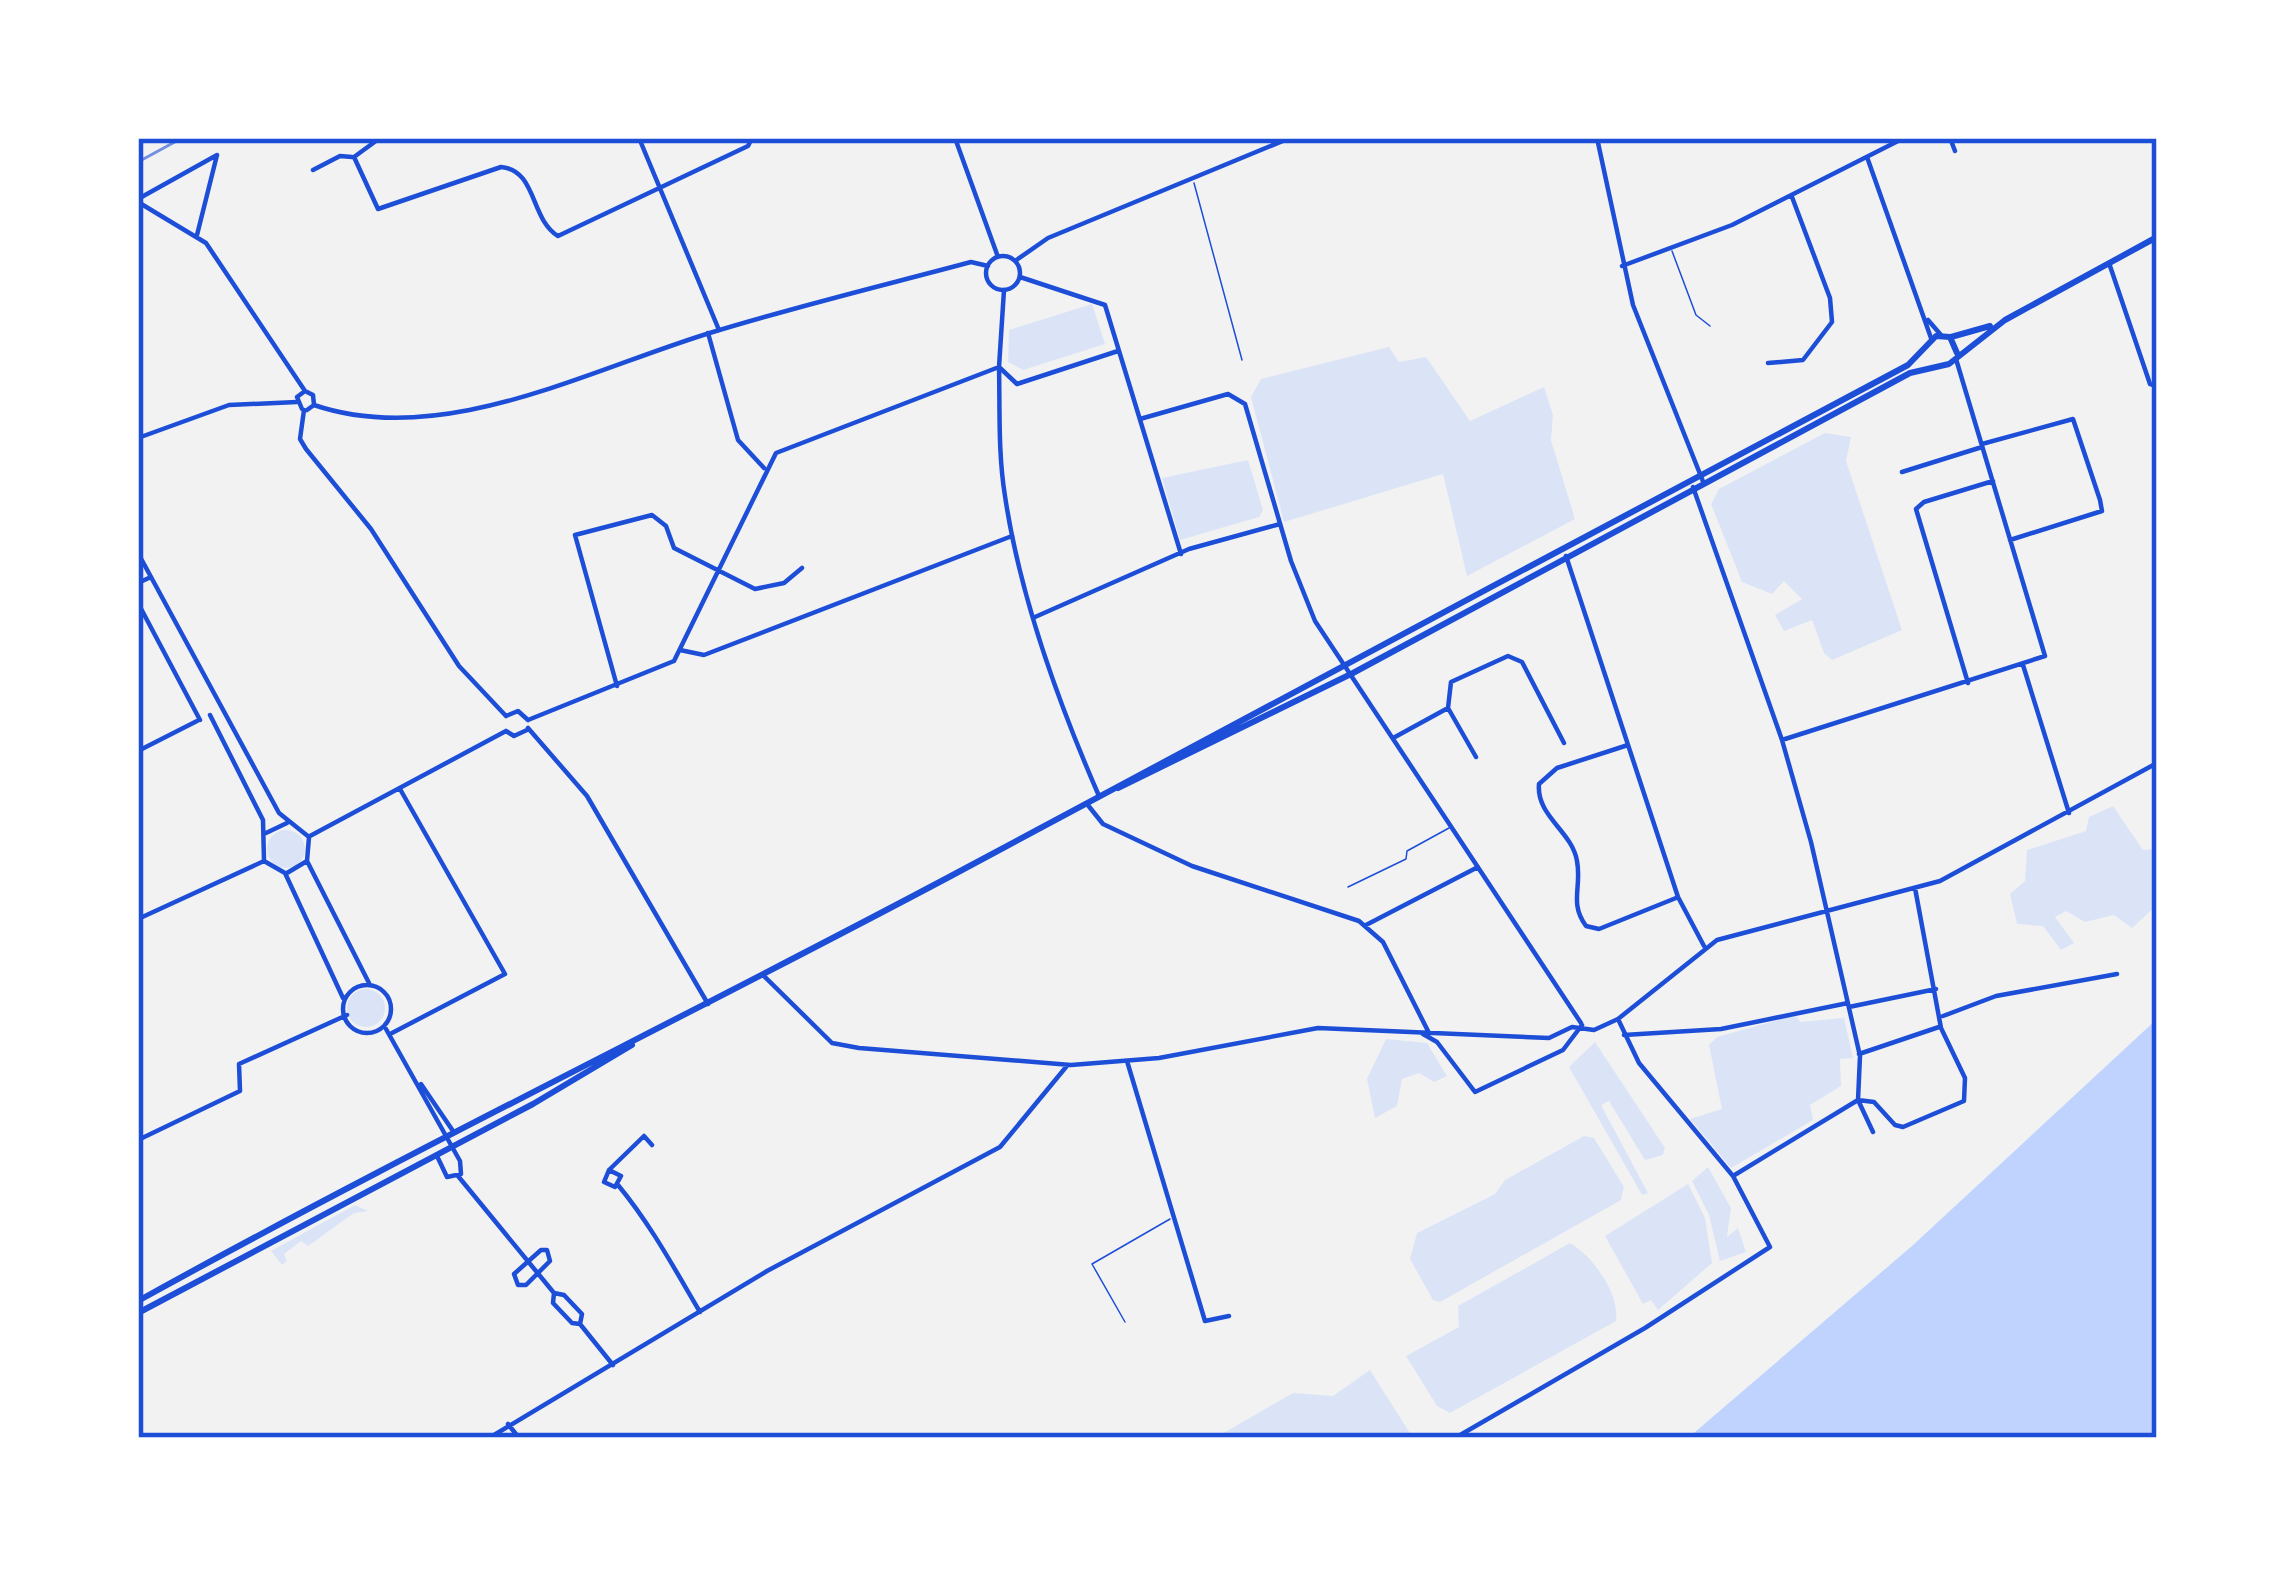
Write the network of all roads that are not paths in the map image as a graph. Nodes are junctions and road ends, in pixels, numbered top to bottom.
1 (380, 138) edge
2 (639, 138) edge
3 (752, 138) edge
4 (956, 138) edge
5 (1290, 138) edge
6 (1607, 138) edge
7 (1904, 138) edge
8 (1950, 138) edge
9 (1597, 140) edge
10 (1955, 151) dead end
11 (354, 157) junction
12 (1867, 157) junction
13 (313, 170) dead end
14 (1192, 179) junction
15 (662, 188) junction
16 (1792, 197) junction
17 (138, 201) edge
18 (197, 235) junction
19 (2157, 237) edge
20 (1672, 248) junction
21 (998, 257) junction
22 (1015, 261) junction
23 (2109, 263) junction
24 (988, 266) junction
25 (1622, 266) junction
26 (1020, 277) junction
27 (1004, 290) junction
28 (1928, 320) junction
29 (2005, 320) junction
30 (1710, 326) dead end
31 (719, 330) junction
32 (707, 333) junction
33 (1946, 336) junction
34 (1930, 341) junction
35 (1121, 351) junction
36 (1957, 356) junction
37 (1242, 360) dead end
38 (1768, 363) dead end
39 (1945, 365) junction
40 (999, 367) junction
41 (1961, 378) junction
42 (2157, 386) edge
43 (305, 391) junction
44 (297, 402) junction
45 (314, 405) junction
46 (304, 410) junction
47 (1141, 419) junction
48 (138, 438) edge
49 (1983, 446) junction
50 (766, 469) junction
51 (1902, 472) dead end
52 (1699, 474) junction
53 (1689, 479) junction
54 (1993, 481) junction
55 (1704, 484) junction
56 (1694, 489) junction
57 (1280, 524) junction
58 (1012, 536) junction
59 (2010, 540) junction
60 (1564, 552) junction
61 (138, 554) edge
62 (1181, 554) junction
63 (802, 568) dead end
64 (717, 569) junction
65 (151, 577) junction
66 (138, 583) edge
67 (138, 603) edge
68 (1035, 617) junction
69 (680, 650) junction
70 (1344, 661) junction
71 (2023, 665) junction
72 (1353, 673) junction
73 (1967, 682) junction
74 (617, 686) junction
75 (1448, 708) junction
76 (222, 709) junction
77 (210, 715) junction
78 (506, 716) junction
79 (200, 720) junction
80 (528, 724) junction
81 (506, 731) junction
82 (1394, 736) junction
83 (1782, 740) junction
84 (1564, 743) dead end
85 (1628, 745) junction
86 (138, 752) edge
87 (1476, 757) dead end
88 (2157, 763) edge
89 (400, 789) junction
90 (1114, 789) junction
91 (1099, 797) junction
92 (1087, 804) junction
93 (2069, 813) junction
94 (287, 823) junction
95 (1451, 825) junction
96 (266, 833) junction
97 (309, 837) junction
98 (264, 861) junction
99 (308, 861) junction
100 (1479, 866) junction
101 (284, 873) junction
102 (1348, 887) dead end
103 (1915, 888) junction
104 (1678, 897) junction
105 (1828, 908) junction
106 (138, 919) edge
107 (1366, 926) junction
108 (1704, 946) junction
109 (2117, 974) dead end
110 (763, 975) junction
111 (369, 983) junction
112 (1936, 989) junction
113 (344, 998) junction
114 (708, 1004) junction
115 (1848, 1005) junction
116 (347, 1015) junction
117 (1941, 1016) junction
118 (1618, 1019) junction
119 (1582, 1025) junction
120 (1941, 1027) junction
121 (389, 1031) junction
122 (656, 1031) junction
123 (1426, 1034) junction
124 (1452, 1035) junction
125 (1624, 1035) junction
126 (1446, 1054) junction
127 (1859, 1054) junction
128 (1127, 1061) junction
129 (1071, 1065) junction
130 (417, 1080) junction
131 (1858, 1100) junction
132 (453, 1131) junction
133 (1873, 1132) dead end
134 (443, 1136) junction
135 (138, 1140) edge
136 (652, 1145) dead end
137 (450, 1148) junction
138 (436, 1155) junction
139 (609, 1170) junction
140 (458, 1176) junction
141 (1733, 1176) junction
142 (618, 1185) junction
143 (1174, 1217) junction
144 (527, 1261) junction
145 (209, 1262) junction
146 (215, 1272) junction
147 (538, 1273) junction
148 (554, 1293) junction
149 (138, 1301) edge
150 (700, 1312) junction
151 (138, 1313) edge
152 (1229, 1316) dead end
153 (1125, 1322) dead end
154 (580, 1324) junction
155 (614, 1365) junction
156 (508, 1424) junction
157 (489, 1438) edge
158 (519, 1438) edge
159 (1455, 1438) edge

1 - 11 street
2 - 15 street
3 - 15 street
4 - 21 street
5 - 14 street
6 - 9 street
7 - 12 street
8 - 10 street
9 - 25 street
11 - 13 street
11 - 15 street
12 - 16 street
12 - 28 street
14 - 22 street
14 - 37 lane
15 - 31 street
16 - 20 street
16 - 38 street
17 - 18 street
17 - 18 street
18 - 43 street
19 - 23 main road
20 - 25 street
20 - 30 lane
21 - 22 street
21 - 24 street
22 - 26 street
23 - 29 main road
23 - 42 street
24 - 27 street
24 - 31 street
25 - 52 street
26 - 27 street
26 - 35 street
27 - 40 street
28 - 33 street
28 - 34 street
29 - 33 main road
29 - 36 main road
31 - 32 street
32 - 45 street
32 - 50 street
33 - 34 main road
33 - 36 main road
34 - 39 main road
34 - 52 main road
35 - 40 street
35 - 47 street
36 - 39 main road
36 - 41 street
39 - 41 street
39 - 55 main road
40 - 50 street
40 - 58 street
41 - 49 street
43 - 44 street
43 - 45 street
44 - 46 street
44 - 48 street
45 - 46 street
46 - 78 street
47 - 57 street
47 - 62 street
49 - 51 street
49 - 54 street
49 - 59 street
50 - 64 street
52 - 53 main road
52 - 55 street
53 - 56 street
53 - 60 main road
54 - 59 street
54 - 73 street
55 - 56 main road
56 - 60 main road
56 - 83 street
57 - 62 street
57 - 70 street
58 - 68 street
58 - 69 street
59 - 71 street
60 - 70 main road
60 - 72 main road
60 - 85 street
61 - 65 street
62 - 68 street
63 - 64 street
64 - 69 street
64 - 74 street
65 - 66 street
65 - 76 street
67 - 79 street
68 - 91 street
69 - 74 street
70 - 72 street
70 - 90 main road
71 - 73 street
71 - 93 street
72 - 82 street
72 - 90 main road
73 - 83 street
74 - 80 street
75 - 82 street
75 - 84 street
75 - 87 street
76 - 77 street
76 - 94 street
77 - 79 street
77 - 96 street
78 - 80 street
78 - 81 street
79 - 86 street
80 - 81 street
80 - 114 street
81 - 89 street
82 - 95 street
83 - 105 street
85 - 104 street
85 - 104 street
88 - 93 street
89 - 97 street
89 - 121 street
90 - 91 main road
91 - 92 main road
92 - 107 street
92 - 110 main road
93 - 103 street
94 - 96 street
94 - 97 street
95 - 100 street
95 - 102 lane
96 - 98 street
97 - 99 street
98 - 101 street
98 - 106 street
99 - 101 street
99 - 111 street
100 - 107 street
100 - 119 street
101 - 113 street
103 - 105 street
103 - 112 street
104 - 108 street
105 - 108 street
105 - 115 street
107 - 123 street
108 - 118 street
109 - 117 street
110 - 114 main road
110 - 129 street
111 - 113 street
111 - 121 street
112 - 115 street
112 - 117 street
113 - 116 street
114 - 122 main road
115 - 125 street
115 - 127 street
116 - 121 street
116 - 135 street
117 - 120 street
118 - 119 street
118 - 125 street
119 - 124 street
119 - 126 street
120 - 127 street
120 - 131 street
121 - 130 street
122 - 132 main road
122 - 137 main road
123 - 124 street
123 - 126 street
123 - 128 street
124 - 126 street
125 - 141 street
127 - 131 street
128 - 129 street
128 - 143 street
129 - 150 street
130 - 132 street
130 - 134 street
131 - 133 street
131 - 141 street
132 - 134 main road
134 - 137 street
134 - 145 main road
136 - 139 street
137 - 138 main road
137 - 140 street
138 - 140 street
138 - 146 main road
139 - 142 street
139 - 142 street
140 - 144 street
141 - 159 street
142 - 150 street
143 - 152 street
143 - 153 lane
144 - 147 street
144 - 147 street
144 - 147 street
145 - 146 main road
145 - 149 main road
146 - 151 main road
147 - 148 street
148 - 154 street
148 - 154 street
150 - 155 street
154 - 155 street
155 - 156 street
156 - 157 street
156 - 158 street

